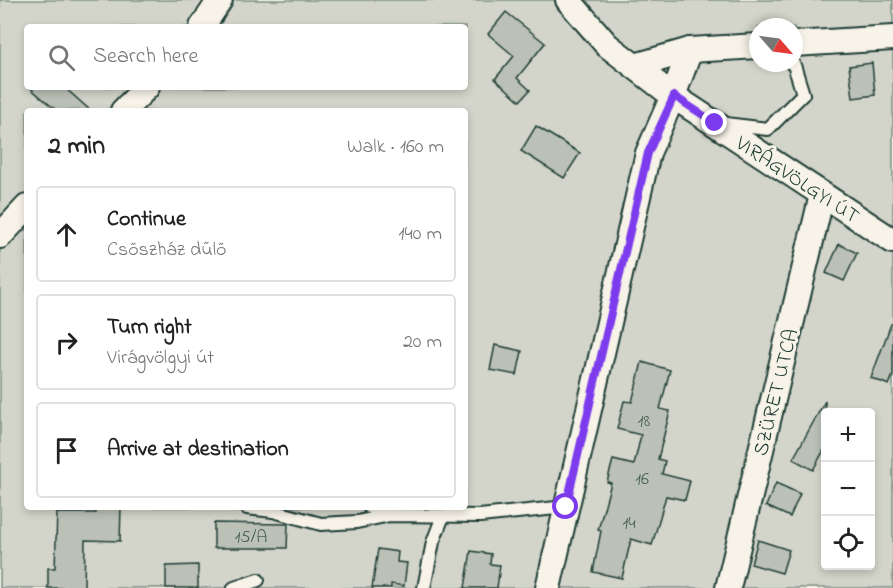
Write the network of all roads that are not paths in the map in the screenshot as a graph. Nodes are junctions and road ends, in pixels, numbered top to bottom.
1 (220, 0) edge
2 (568, 0) edge
3 (204, 24) edge
4 (893, 38) edge
5 (803, 43) edge
6 (749, 47) edge
7 (690, 50) junction
8 (635, 66) junction
9 (796, 72) edge
10 (144, 90) edge
11 (674, 96) junction
12 (126, 108) edge
13 (715, 123) junction
14 (822, 195) junction
15 (24, 210) edge
16 (0, 234) edge
17 (893, 240) edge
18 (566, 507) junction
19 (264, 510) edge
20 (377, 510) edge
21 (390, 515) junction
22 (442, 516) junction
23 (258, 580) dead end
24 (234, 588) edge
25 (424, 588) edge
26 (548, 588) edge
27 (728, 588) edge

1 - 3 street
2 - 8 street, VIRÁGVÖLGYI ÚT
4 - 5 street
6 - 7 street
7 - 8 street
7 - 11 street
8 - 11 street, VIRÁGVÖLGYI ÚT
9 - 13 lane
10 - 12 street
11 - 13 street, VIRÁGVÖLGYI ÚT
11 - 18 street
13 - 14 street, VIRÁGVÖLGYI ÚT
14 - 17 street, VIRÁGVÖLGYI ÚT
14 - 27 street, SZÜRET UTCA
15 - 16 street
18 - 22 lane
18 - 26 street
19 - 21 lane
20 - 21 lane
21 - 22 lane
22 - 25 lane
23 - 24 lane

